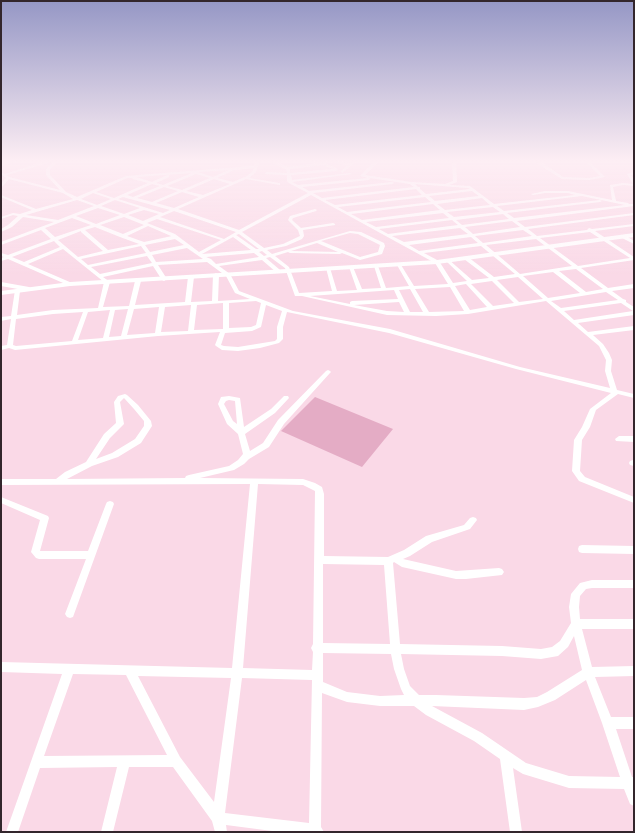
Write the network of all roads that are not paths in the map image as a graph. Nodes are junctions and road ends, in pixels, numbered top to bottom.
1 (8, 199) edge
2 (77, 199) joint
3 (114, 199) joint
4 (137, 199) edge
5 (163, 199) edge
6 (195, 199) edge
7 (299, 199) edge
8 (321, 199) edge
9 (374, 199) edge
10 (394, 199) edge
11 (431, 199) edge
12 (468, 199) edge
13 (486, 199) edge
14 (551, 199) edge
15 (595, 199) edge
16 (601, 199) edge
17 (542, 200) junction
18 (376, 201) junction
19 (600, 201) junction
20 (614, 201) joint
21 (124, 202) junction
22 (153, 203) junction
23 (436, 203) junction
24 (118, 204) dead end
25 (495, 205) junction
26 (634, 205) edge
27 (98, 206) junction
28 (112, 206) dead end
29 (334, 206) junction
30 (553, 207) junction
31 (145, 208) junction
32 (613, 208) junction
33 (106, 209) junction
34 (383, 209) junction
35 (173, 210) junction
36 (315, 210) dead end
37 (38, 211) junction
38 (445, 211) junction
39 (346, 213) junction
40 (505, 213) junction
41 (162, 214) junction
42 (565, 214) junction
43 (634, 214) edge
44 (20, 215) junction
45 (72, 216) junction
46 (126, 216) junction
47 (625, 216) junction
48 (156, 217) junction
49 (1, 218) edge
50 (453, 219) junction
51 (515, 220) junction
52 (634, 220) edge
53 (361, 221) junction
54 (58, 222) junction
55 (578, 222) junction
56 (145, 224) junction
57 (334, 224) dead end
58 (634, 224) edge
59 (98, 226) junction
60 (462, 226) junction
61 (42, 228) junction
62 (374, 228) junction
63 (525, 228) junction
64 (300, 230) junction
65 (590, 230) junction
66 (1, 231) edge
67 (83, 231) junction
68 (239, 232) junction
69 (388, 235) junction
70 (471, 235) junction
71 (634, 235) edge
72 (122, 236) junction
73 (233, 236) junction
74 (624, 236) junction
75 (176, 237) junction
76 (537, 237) junction
77 (55, 239) junction
78 (604, 239) junction
79 (224, 240) junction
80 (317, 241) junction
81 (634, 243) edge
82 (1, 244) edge
83 (403, 244) junction
84 (482, 244) junction
85 (143, 245) junction
86 (188, 246) junction
87 (63, 247) junction
88 (550, 247) junction
89 (264, 249) junction
90 (255, 251) junction
91 (283, 251) junction
92 (107, 252) junction
93 (419, 252) junction
94 (344, 253) junction
95 (1, 254) edge
96 (148, 254) junction
97 (494, 254) junction
98 (201, 255) junction
99 (272, 255) junction
100 (9, 257) junction
101 (78, 258) junction
102 (264, 258) junction
103 (466, 258) junction
104 (634, 259) edge
105 (1, 260) edge
106 (209, 260) junction
107 (448, 260) junction
108 (437, 262) junction
109 (24, 264) junction
110 (155, 264) junction
111 (399, 264) junction
112 (216, 265) junction
113 (88, 266) junction
114 (376, 266) junction
115 (578, 266) junction
116 (351, 267) junction
117 (328, 268) junction
118 (289, 270) junction
119 (554, 270) junction
120 (278, 271) junction
121 (228, 274) junction
122 (519, 275) junction
123 (99, 276) junction
124 (216, 276) junction
125 (191, 277) junction
126 (164, 279) junction
127 (493, 279) junction
128 (138, 280) junction
129 (107, 282) junction
130 (469, 282) junction
131 (4, 284) edge
132 (70, 284) junction
133 (451, 285) junction
134 (634, 286) edge
135 (412, 288) junction
136 (29, 289) junction
137 (384, 289) junction
138 (396, 289) junction
139 (609, 290) junction
140 (16, 291) junction
141 (360, 291) junction
142 (335, 292) junction
143 (2, 293) edge
144 (584, 293) junction
145 (297, 294) junction
146 (547, 299) junction
147 (257, 300) junction
148 (401, 300) junction
149 (215, 302) junction
150 (226, 302) junction
151 (626, 302) junction
152 (264, 303) junction
153 (634, 303) edge
154 (191, 304) junction
155 (340, 304) junction
156 (518, 304) junction
157 (162, 306) junction
158 (132, 307) junction
159 (113, 308) junction
160 (491, 308) junction
161 (100, 309) junction
162 (86, 310) junction
163 (285, 310) junction
164 (561, 310) junction
165 (634, 310) edge
166 (468, 312) junction
167 (634, 313) edge
168 (408, 314) junction
169 (427, 314) junction
170 (14, 317) junction
171 (1, 319) edge
172 (574, 322) junction
173 (634, 328) edge
174 (225, 331) junction
175 (191, 332) junction
176 (158, 334) junction
177 (588, 334) junction
178 (124, 337) junction
179 (106, 338) junction
180 (75, 341) junction
181 (10, 346) junction
182 (1, 348) edge
183 (328, 372) dead end
184 (614, 392) junction
185 (634, 396) edge
186 (286, 398) dead end
187 (241, 433) junction
188 (619, 439) dead end
189 (634, 439) edge
190 (246, 457) junction
191 (89, 464) junction
192 (174, 481) junction
193 (254, 481) junction
194 (1, 482) edge
195 (57, 482) junction
196 (1, 500) edge
197 (634, 500) edge
198 (110, 504) dead end
199 (473, 520) dead end
200 (582, 549) dead end
201 (634, 550) edge
202 (91, 555) junction
203 (318, 560) junction
204 (392, 560) junction
205 (499, 572) dead end
206 (634, 584) edge
207 (70, 614) dead end
208 (576, 624) junction
209 (634, 624) edge
210 (316, 648) junction
211 (395, 650) junction
212 (1, 667) edge
213 (69, 669) junction
214 (634, 671) edge
215 (130, 672) junction
216 (588, 672) junction
217 (237, 674) junction
218 (317, 680) junction
219 (417, 701) junction
220 (608, 723) junction
221 (634, 723) edge
222 (504, 756) junction
223 (176, 761) junction
224 (36, 762) junction
225 (124, 762) junction
226 (631, 783) edge
227 (634, 800) edge
228 (218, 818) junction
229 (316, 831) edge
230 (12, 832) edge
231 (107, 832) edge
232 (221, 832) edge
233 (516, 832) edge

1 - 37 street
2 - 27 street
2 - 37 street
3 - 21 street
3 - 27 street
4 - 22 street
5 - 22 street
6 - 35 street
7 - 68 street
8 - 29 street
9 - 18 street
10 - 18 street
11 - 23 street
12 - 23 street
13 - 25 street
14 - 17 street
15 - 19 street
16 - 20 street
17 - 25 street
17 - 30 street
18 - 29 street
18 - 34 street
19 - 30 street
19 - 32 street
20 - 26 street
21 - 24 street
21 - 31 street
22 - 35 street
23 - 34 street
23 - 38 street
25 - 38 street
25 - 40 street
26 - 32 street
27 - 33 street
27 - 45 street
28 - 33 street
29 - 39 street
30 - 40 street
30 - 42 street
31 - 41 street
31 - 46 street
32 - 42 street
32 - 47 street
33 - 46 street
34 - 39 street
35 - 41 street
35 - 68 street
36 - 64 street
37 - 44 street
38 - 50 street
38 - 53 street
39 - 53 street
40 - 50 street
40 - 51 street
41 - 48 street
42 - 51 street
42 - 55 street
43 - 47 street
44 - 49 street
44 - 54 street
44 - 66 street
45 - 54 street
45 - 59 street
46 - 56 street
46 - 59 street
47 - 52 street
47 - 55 street
48 - 56 street
48 - 79 street
50 - 60 street
50 - 62 street
51 - 60 street
51 - 63 street
53 - 62 street
54 - 61 street
55 - 63 street
55 - 65 street
56 - 72 street
56 - 75 street
57 - 64 street
58 - 65 street
59 - 67 street
59 - 72 street
60 - 69 street
60 - 70 street
61 - 77 street
61 - 82 street
62 - 69 street
63 - 70 street
63 - 76 street
64 - 89 street
65 - 76 street
65 - 78 street
67 - 77 street
67 - 92 street
68 - 73 street
68 - 89 street
69 - 83 street
70 - 83 street
70 - 84 street
71 - 74 main road
72 - 85 street
73 - 79 street
73 - 90 street
74 - 78 main road
74 - 81 street
75 - 85 street
75 - 86 street
76 - 84 street
76 - 88 street
77 - 87 street
77 - 100 street
78 - 88 main road
78 - 104 street
79 - 98 street
80 - 91 street
80 - 94 street
80 - 94 street
83 - 93 street
84 - 93 street
84 - 97 street
85 - 92 street
85 - 96 street
86 - 96 street
86 - 98 street
87 - 101 street
87 - 109 street
88 - 97 main road
88 - 115 street
89 - 90 street
89 - 99 street
90 - 98 street
90 - 102 street
91 - 94 street
91 - 99 street
92 - 101 street
93 - 108 street
95 - 100 street
96 - 110 street
96 - 113 street
97 - 103 main road
97 - 122 street
98 - 106 street
99 - 102 street
99 - 118 street
100 - 105 street
100 - 109 street
101 - 113 street
102 - 112 street
102 - 120 street
103 - 107 main road
103 - 127 street
104 - 115 street
106 - 110 street
106 - 112 street
107 - 108 main road
107 - 130 street
108 - 111 main road
108 - 133 street
109 - 132 street
110 - 123 street
110 - 126 street
111 - 114 main road
111 - 135 street
112 - 121 street
113 - 123 street
114 - 116 main road
114 - 137 street
115 - 119 street
115 - 139 street
116 - 117 main road
116 - 141 street
117 - 118 main road
117 - 142 street
118 - 120 main road
118 - 145 street
119 - 122 street
119 - 144 street
120 - 121 main road
121 - 124 main road
121 - 147 street
122 - 127 street
122 - 146 street
123 - 129 street
124 - 125 main road
124 - 149 street
125 - 126 main road
125 - 154 street
126 - 128 main road
127 - 130 street
127 - 156 street
128 - 129 main road
128 - 158 street
129 - 132 main road
129 - 161 street
130 - 133 street
130 - 160 street
131 - 136 street
131 - 143 main road
132 - 136 main road
133 - 135 street
133 - 166 street
134 - 139 street
135 - 138 street
135 - 169 street
136 - 140 main road
137 - 138 street
137 - 141 street
138 - 148 street
139 - 144 street
139 - 151 street
140 - 143 main road
140 - 170 street
141 - 142 street
142 - 145 street
144 - 146 street
145 - 155 street
146 - 156 street
146 - 164 street
147 - 150 street
147 - 152 street
148 - 155 street
148 - 168 street
149 - 150 street
149 - 154 street
150 - 174 street
151 - 153 street
151 - 164 street
151 - 165 street
152 - 163 street
152 - 174 street
154 - 157 street
154 - 175 street
155 - 168 street
156 - 160 street
157 - 158 street
157 - 176 street
158 - 159 street
158 - 178 street
159 - 161 street
159 - 179 street
160 - 166 street
161 - 162 street
162 - 170 street
162 - 180 street
163 - 174 street
163 - 184 street
164 - 172 street
166 - 169 street
167 - 172 street
168 - 169 street
170 - 171 street
170 - 181 street
172 - 177 street
173 - 177 street
174 - 175 street
175 - 176 street
176 - 178 street
177 - 184 street
178 - 179 street
179 - 180 street
180 - 181 street
181 - 182 street
183 - 190 street
184 - 185 street
184 - 197 street
186 - 187 street
187 - 187 street
187 - 190 street
188 - 189 street
190 - 192 street
191 - 191 street
191 - 195 street
192 - 193 street
192 - 195 street
193 - 203 street
193 - 217 street
194 - 195 street
196 - 202 street
198 - 202 street
199 - 204 street
200 - 201 street
202 - 207 street
203 - 204 street
203 - 210 street
204 - 205 street
204 - 211 street
206 - 208 street
208 - 209 street
208 - 211 street
208 - 216 street
210 - 211 street
210 - 218 street
211 - 219 street
212 - 213 street
213 - 215 street
213 - 224 street
214 - 216 street
215 - 217 street
215 - 223 street
216 - 219 street
216 - 220 street
217 - 218 street
217 - 228 street
218 - 219 street
218 - 229 street
219 - 222 street
220 - 221 street
220 - 226 street
222 - 226 street
222 - 233 street
223 - 225 street
223 - 228 street
224 - 225 street
224 - 230 street
225 - 231 street
226 - 227 street
228 - 229 street
228 - 232 street

